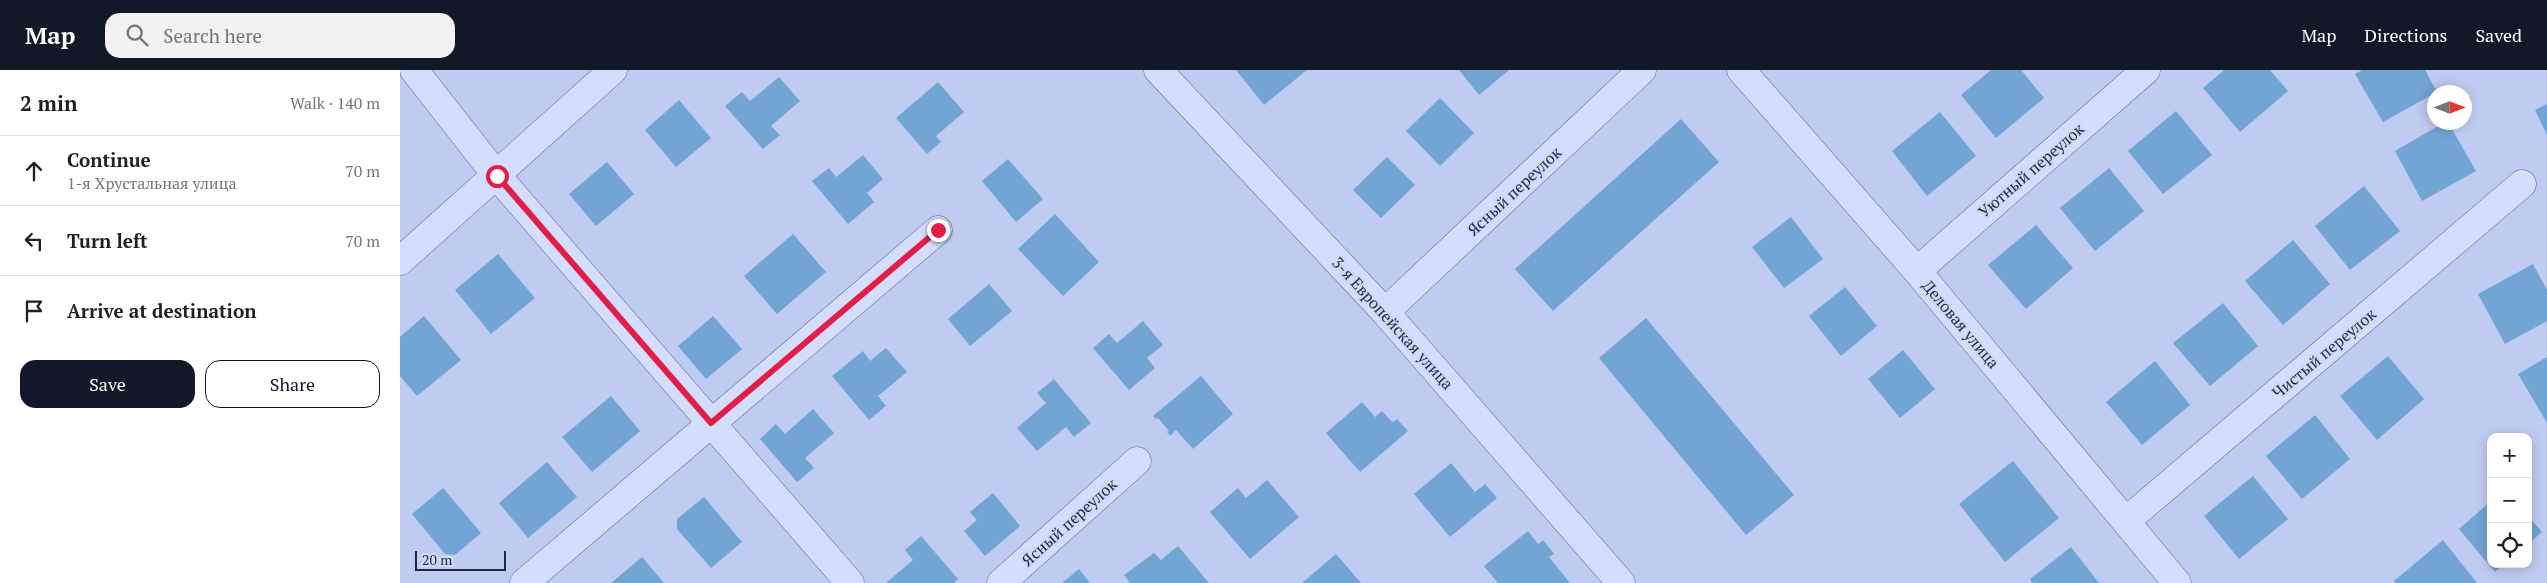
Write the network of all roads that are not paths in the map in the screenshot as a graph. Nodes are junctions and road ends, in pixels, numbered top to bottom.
1 (414, 70) edge
2 (613, 70) edge
3 (1158, 70) edge
4 (1642, 70) edge
5 (1740, 70) edge
6 (2146, 70) edge
7 (497, 176) junction
8 (2522, 184) dead end
9 (938, 230) dead end
10 (400, 261) edge
11 (1917, 271) junction
12 (1385, 312) junction
13 (711, 423) junction
14 (1137, 461) dead end
15 (2126, 521) junction
16 (524, 583) edge
17 (850, 583) edge
18 (1001, 583) edge
19 (1621, 583) edge
20 (2177, 583) edge

1 - 7 street
2 - 7 street
3 - 12 street, 3-я Европейская улица
4 - 12 street, Ясный переулок
5 - 11 street, Деловая улица
6 - 11 street, Уютный переулок
7 - 10 street
7 - 13 street
8 - 15 street, Чистый переулок
9 - 13 street
11 - 15 street, Деловая улица
12 - 19 street, 3-я Европейская улица
13 - 16 street
13 - 17 street
14 - 18 street, Ясный переулок
15 - 20 street, Деловая улица

